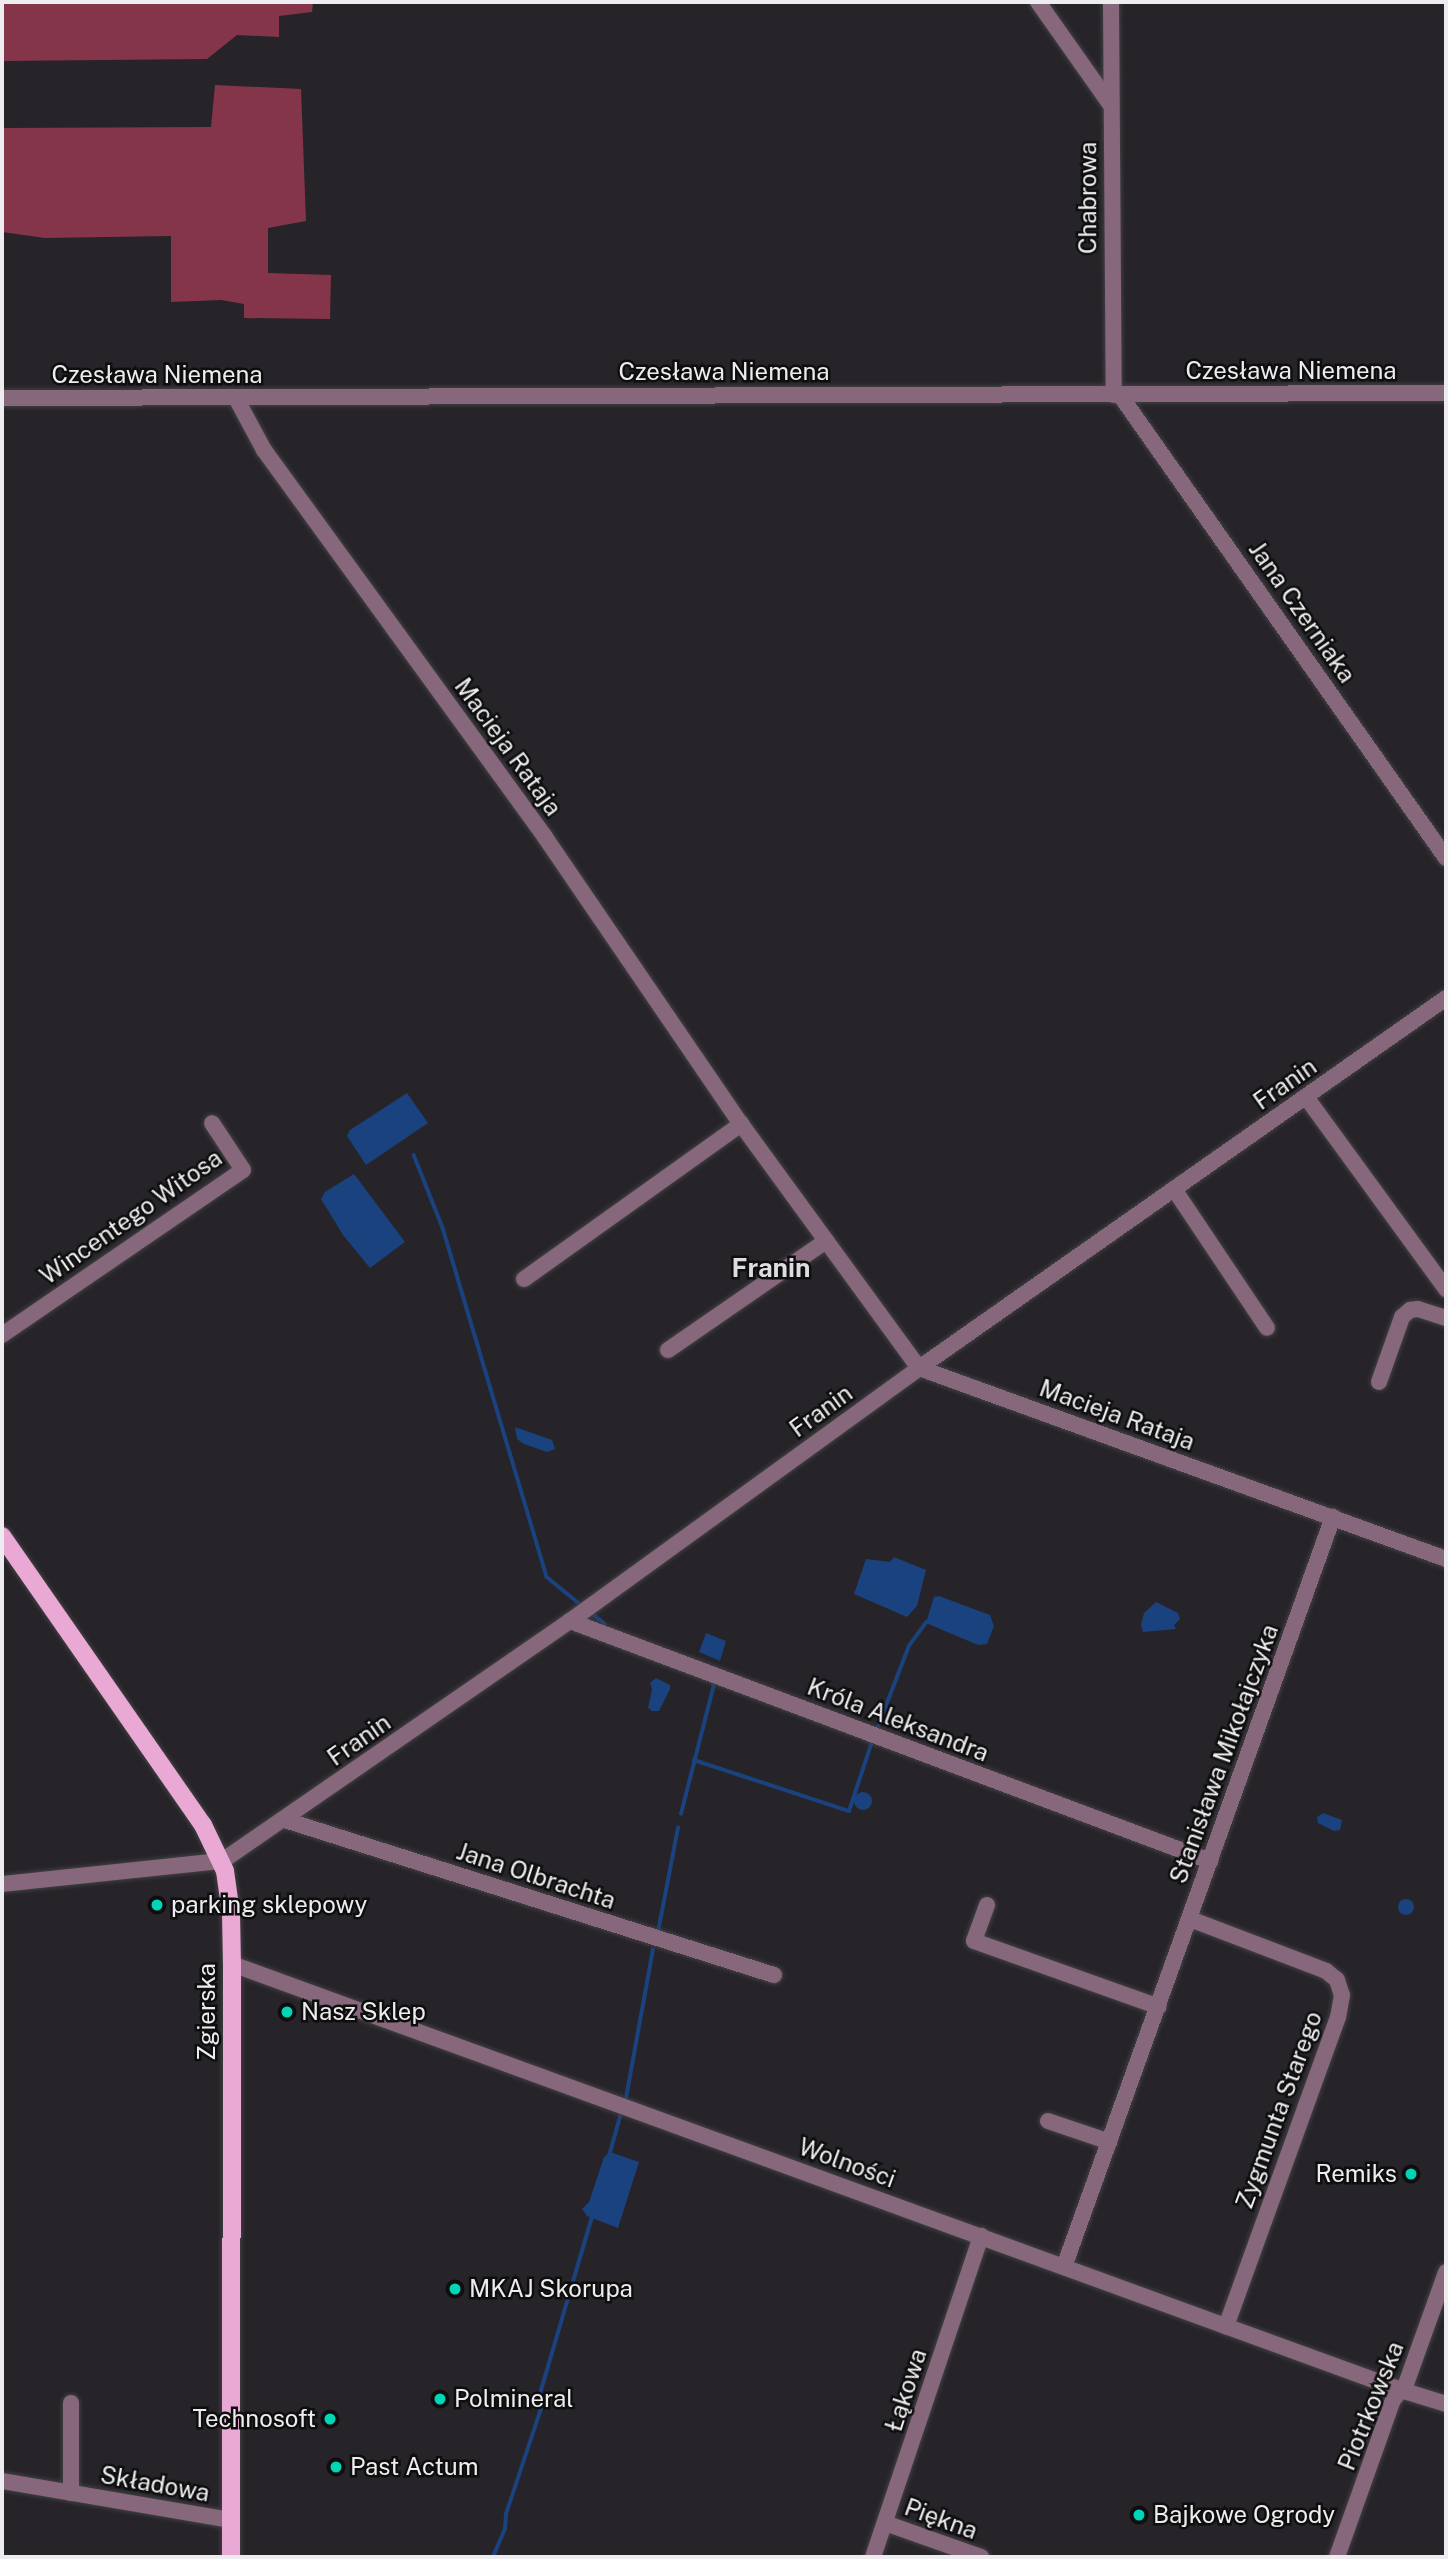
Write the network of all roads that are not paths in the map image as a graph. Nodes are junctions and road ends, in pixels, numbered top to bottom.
1 (1038, 2) edge
2 (1111, 2) edge
3 (1110, 104) junction
4 (1446, 393) edge
5 (1117, 395) junction
6 (2, 398) edge
7 (236, 398) junction
8 (1446, 858) edge
9 (1446, 998) edge
10 (1306, 1097) junction
11 (212, 1123) dead end
12 (741, 1124) junction
13 (1174, 1189) junction
14 (826, 1241) junction
15 (524, 1279) dead end
16 (1446, 1289) edge
17 (1446, 1318) edge
18 (1267, 1328) dead end
19 (2, 1335) edge
20 (668, 1350) dead end
21 (919, 1368) junction
22 (1379, 1382) dead end
23 (1332, 1517) junction
24 (2, 1536) edge
25 (1446, 1559) edge
26 (570, 1620) junction
27 (285, 1820) junction
28 (222, 1861) junction
29 (1210, 1861) junction
30 (2, 1884) edge
31 (987, 1905) dead end
32 (1190, 1919) junction
33 (232, 1964) junction
34 (774, 1975) dead end
35 (1159, 2007) junction
36 (1048, 2121) dead end
37 (1110, 2142) junction
38 (981, 2236) junction
39 (1064, 2267) junction
40 (1446, 2272) edge
41 (1226, 2326) junction
42 (1401, 2390) junction
43 (71, 2403) dead end
44 (1446, 2404) edge
45 (2, 2481) edge
46 (71, 2493) junction
47 (232, 2520) junction
48 (885, 2523) junction
49 (231, 2557) edge
50 (873, 2557) edge
51 (981, 2557) edge
52 (1337, 2557) edge

1 - 3 street
2 - 3 street, Chabrowa
3 - 5 street, Chabrowa
4 - 5 street, Czesława Niemena
5 - 7 street, Czesława Niemena
5 - 8 street, Jana Czerniaka
6 - 7 street, Czesława Niemena
7 - 12 street, Macieja Rataja
9 - 10 street, Franin
10 - 13 street, Franin
10 - 16 street
11 - 19 street, Wincentego Witosa
12 - 14 street, Macieja Rataja
12 - 15 street
13 - 18 street
13 - 21 street, Franin
14 - 20 street
14 - 21 street, Macieja Rataja
17 - 22 street
21 - 23 street, Macieja Rataja
21 - 26 street, Franin
23 - 25 street, Macieja Rataja
23 - 29 street, Stanisława Mikołajczyka
24 - 28 main road, Zgierska
26 - 27 street, Franin
26 - 29 street, Króla Aleksandra
27 - 28 street, Franin
27 - 34 street, Jana Olbrachta
28 - 30 street
28 - 33 main road, Zgierska
29 - 32 street, Stanisława Mikołajczyka
31 - 35 street
32 - 35 street, Stanisława Mikołajczyka
32 - 41 street, Zygmunta Starego
33 - 38 street, Wolności
33 - 47 main road, Zgierska
35 - 37 street, Stanisława Mikołajczyka
36 - 37 street
37 - 39 street, Stanisława Mikołajczyka
38 - 39 street, Wolności
38 - 48 street, Łąkowa
39 - 41 street, Wolności
40 - 42 street, Piotrkowska
41 - 42 street, Wolności
42 - 44 street, Wolności
42 - 52 street, Piotrkowska
43 - 46 street, Składowa
45 - 46 street, Składowa
46 - 47 street, Składowa
47 - 49 main road, Zgierska
48 - 50 street, Łąkowa
48 - 51 street, Piękna

